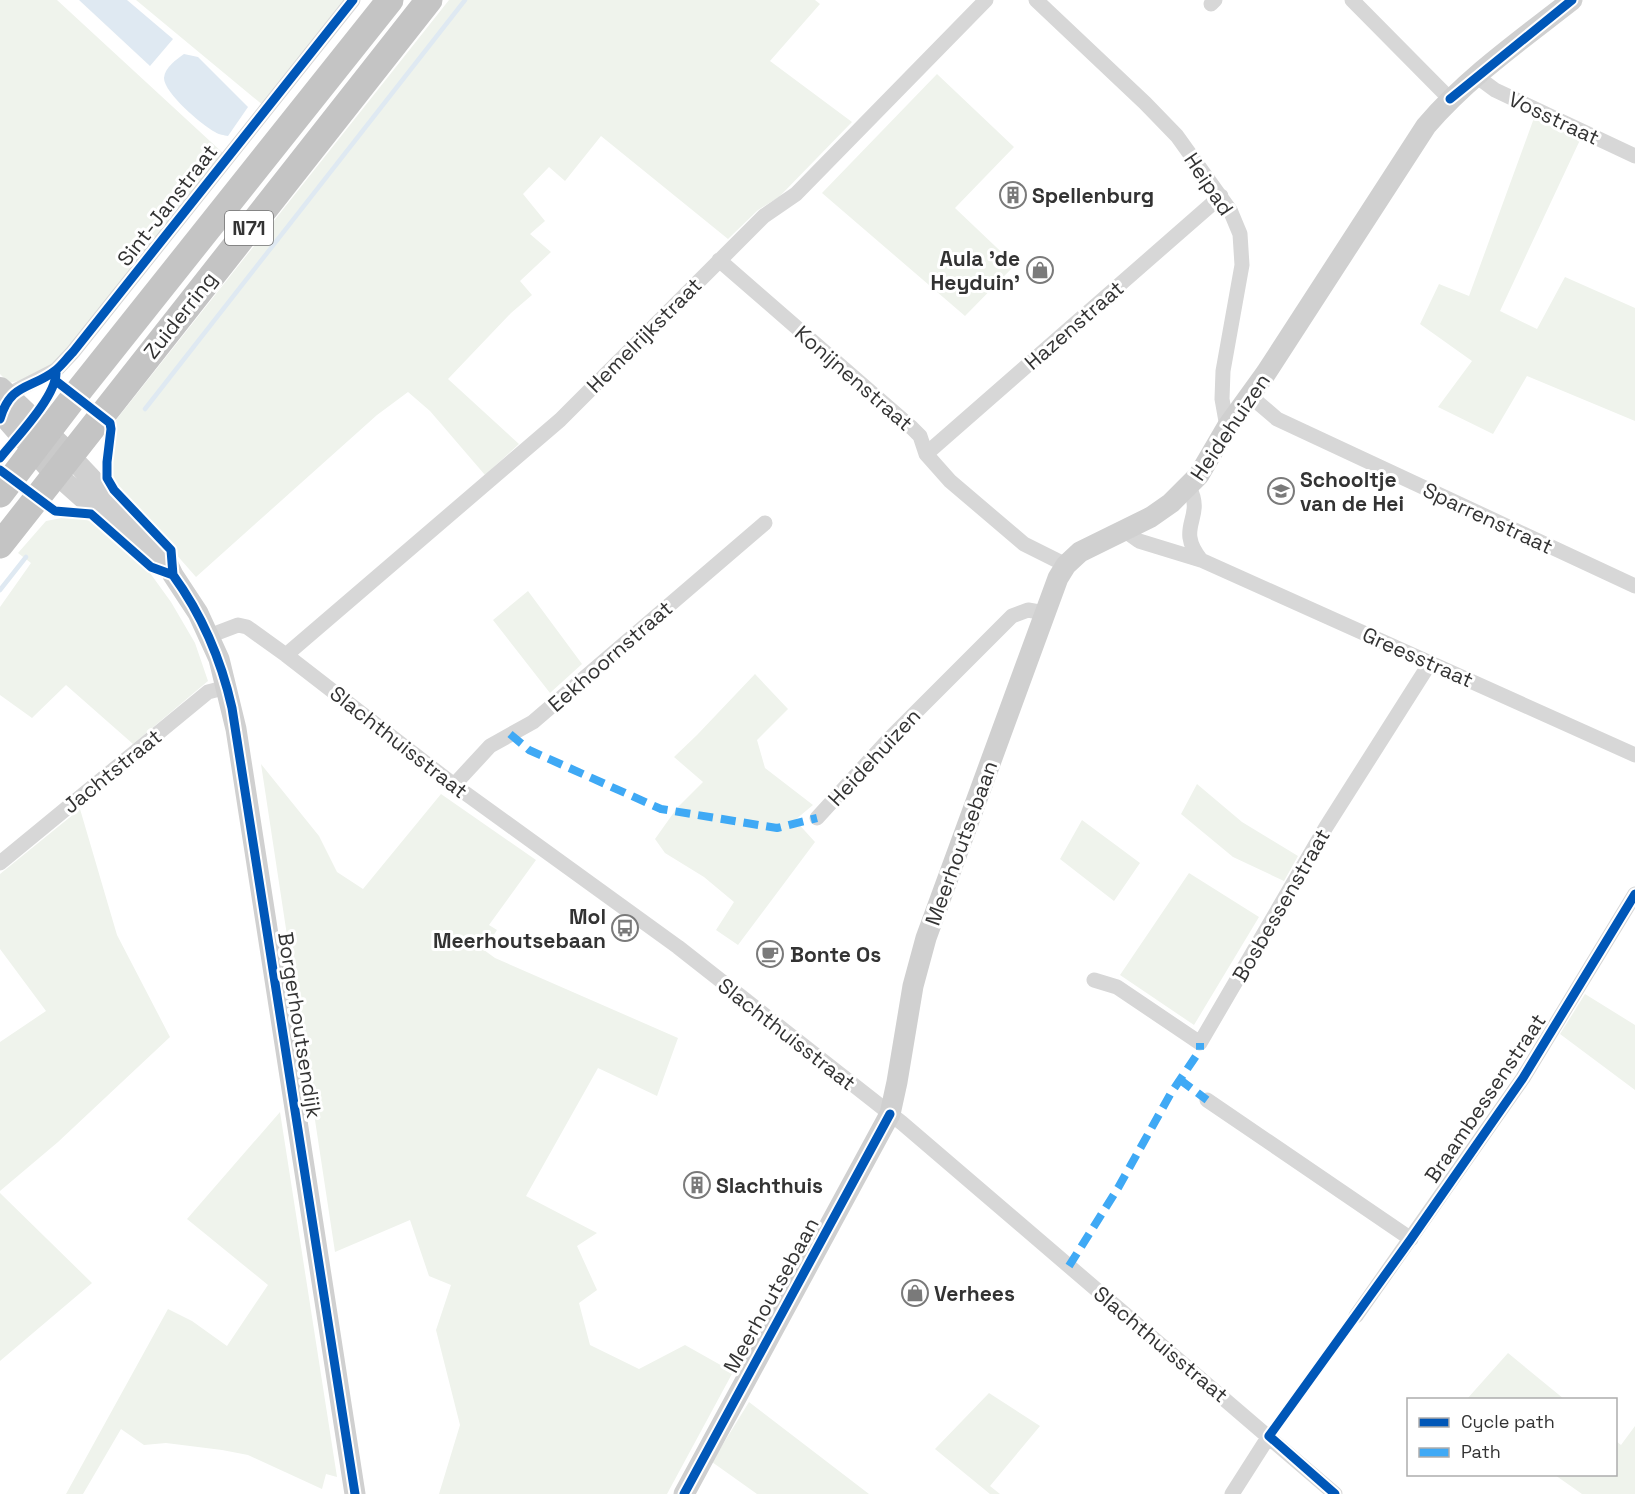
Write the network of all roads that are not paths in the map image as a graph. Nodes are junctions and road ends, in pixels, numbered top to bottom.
1 (353, 0) edge
2 (390, 0) edge
3 (429, 0) edge
4 (986, 0) edge
5 (1036, 0) edge
6 (1352, 0) edge
7 (1572, 0) edge
8 (1476, 76) junction
9 (1450, 99) junction
10 (1635, 156) edge
11 (1221, 196) junction
12 (719, 260) junction
13 (1249, 394) junction
14 (2, 406) edge
15 (1227, 427) junction
16 (40, 440) junction
17 (926, 454) junction
18 (63, 465) junction
19 (1189, 487) junction
20 (0, 494) edge
21 (765, 522) dead end
22 (1125, 531) junction
23 (0, 545) edge
24 (1201, 560) junction
25 (1066, 565) junction
26 (1635, 586) edge
27 (1045, 614) junction
28 (209, 636) junction
29 (286, 655) junction
30 (1430, 663) junction
31 (227, 687) junction
32 (1635, 755) edge
33 (454, 785) junction
34 (817, 818) dead end
35 (0, 863) edge
36 (1635, 894) edge
37 (1095, 980) dead end
38 (1207, 1100) dead end
39 (890, 1114) junction
40 (1411, 1239) junction
41 (1356, 1316) dead end
42 (1269, 1436) junction
43 (355, 1494) edge
44 (684, 1494) edge
45 (1232, 1494) edge
46 (1335, 1494) edge

1 - 14 street, Sint-Janstraat
2 - 16 highway, Zuiderring / N71
3 - 18 highway, Zuiderring / N71
4 - 12 street, Hemelrijkstraat
5 - 11 street, Heipad
6 - 9 street
7 - 8 street, Heidehuizen
8 - 9 street, Heidehuizen
8 - 10 street, Vosstraat
9 - 13 street, Heidehuizen
11 - 15 street, Heipad
11 - 17 street, Hazenstraat
12 - 17 street, Konijnenstraat
12 - 29 street, Hemelrijkstraat
13 - 15 street, Heidehuizen
13 - 26 street, Sparrenstraat
14 - 16 main road, Borgerhoutsendijk
15 - 19 street, Heidehuizen
16 - 18 main road, Borgerhoutsendijk
16 - 20 highway, Zuiderring / N71
17 - 25 street, Konijnenstraat
18 - 23 highway, Zuiderring / N71
18 - 28 street, Borgerhoutsendijk
19 - 22 street, Heidehuizen
19 - 24 street
21 - 33 street, Eekhoornstraat
22 - 24 street, Greesstraat
22 - 25 street, Heidehuizen
24 - 30 street, Greesstraat
25 - 27 street, Heidehuizen
27 - 34 street, Heidehuizen
27 - 39 street, Meerhoutsebaan
28 - 29 street, Slachthuisstraat
28 - 31 street, Borgerhoutsendijk
29 - 33 street, Slachthuisstraat
30 - 32 street, Greesstraat
30 - 37 street, Bosbessenstraat
31 - 35 street, Jachtstraat
31 - 43 street, Borgerhoutsendijk
33 - 39 street, Slachthuisstraat
36 - 40 street, Braambessenstraat
38 - 40 street
39 - 42 street, Slachthuisstraat
39 - 44 street, Meerhoutsebaan
40 - 41 street, Braambessenstraat
42 - 45 street
42 - 46 street, Slachthuisstraat

